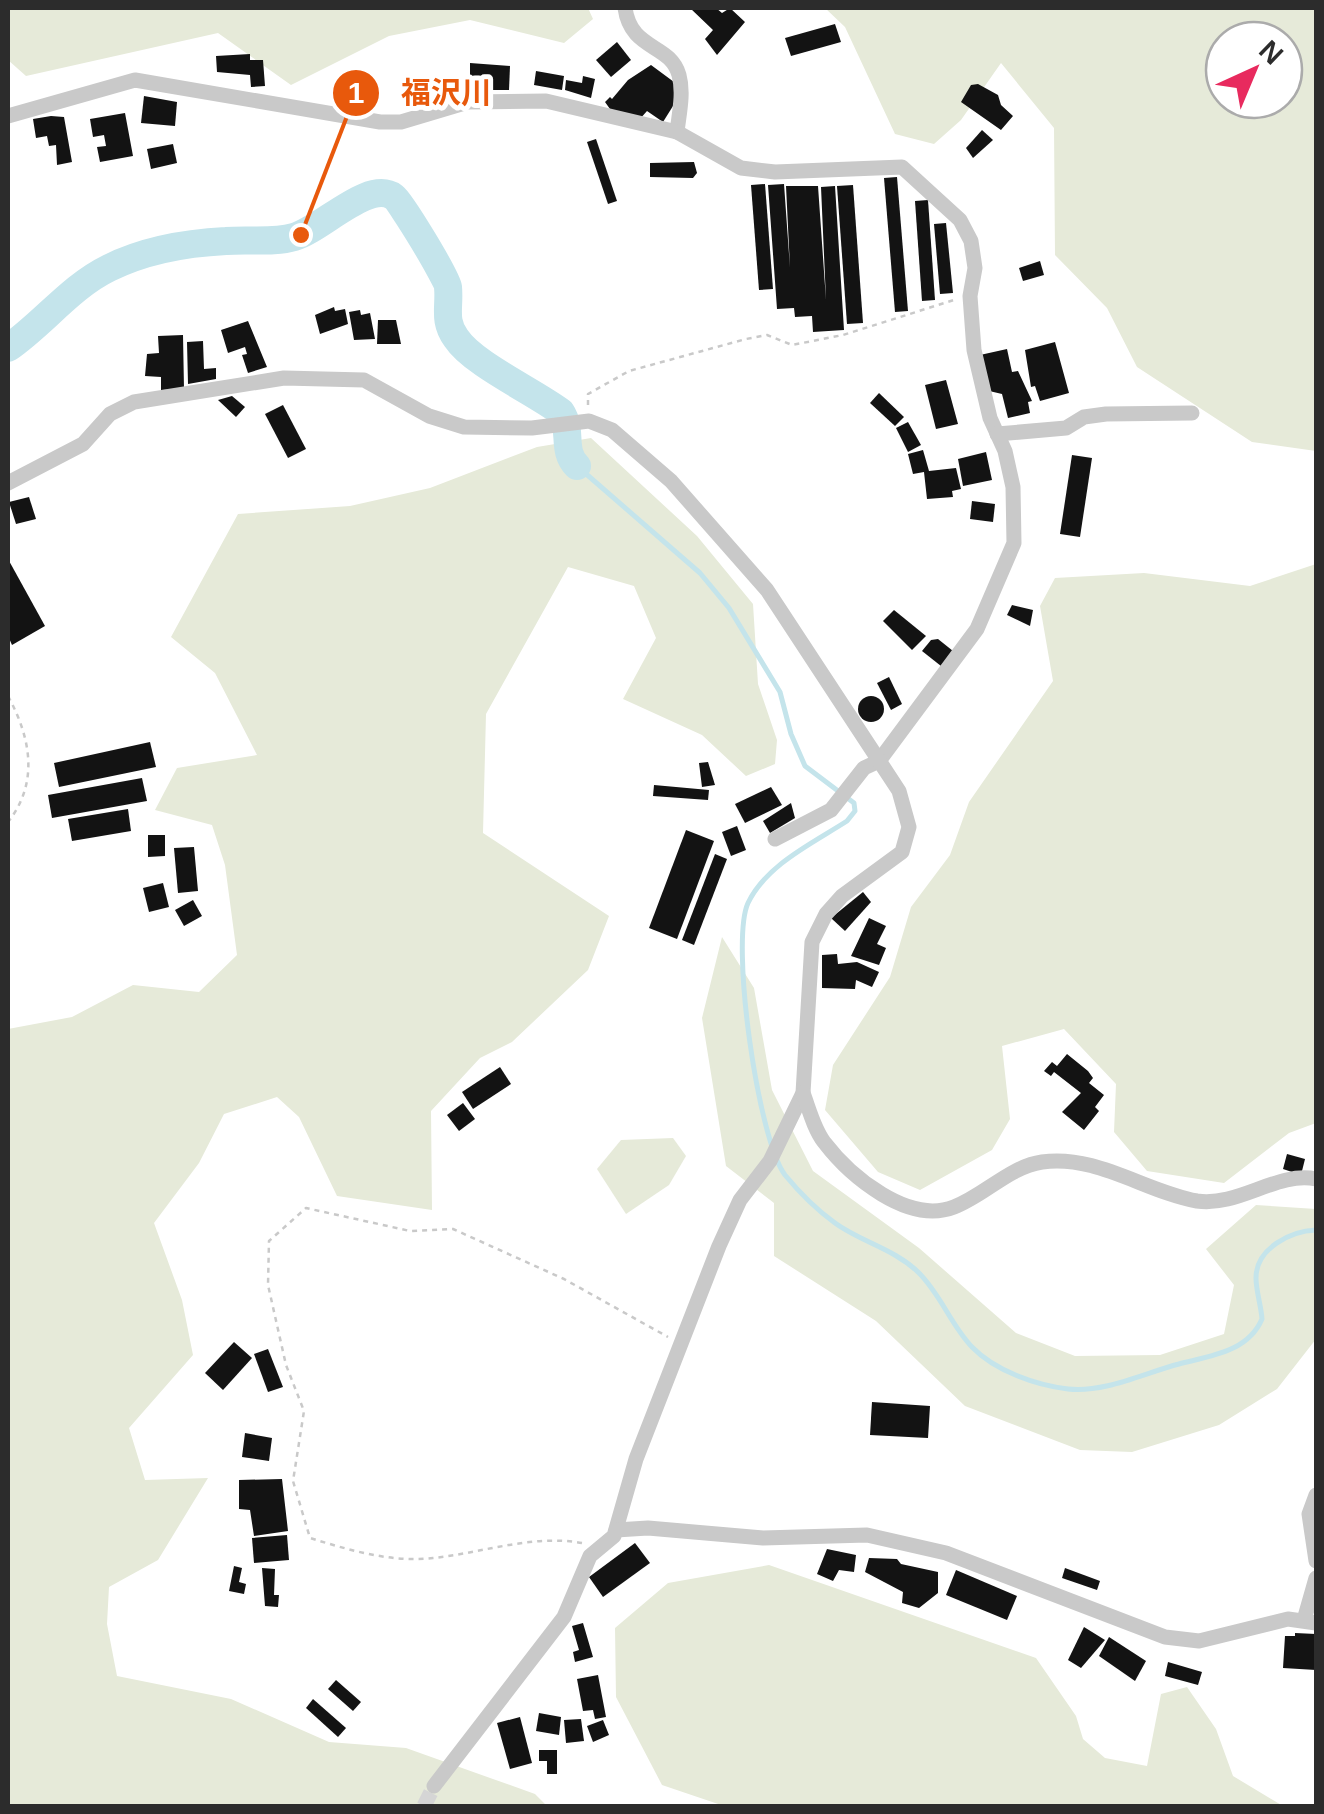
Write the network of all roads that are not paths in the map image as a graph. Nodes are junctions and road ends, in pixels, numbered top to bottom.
1 (624, 8) edge
2 (8, 116) edge
3 (677, 132) junction
4 (1192, 413) dead end
5 (997, 434) junction
6 (8, 483) edge
7 (879, 761) junction
8 (775, 839) dead end
9 (803, 1093) junction
10 (1316, 1179) edge
11 (1316, 1498) edge
12 (616, 1530) junction
13 (1316, 1562) edge
14 (1316, 1578) edge
15 (1310, 1622) edge
16 (434, 1786) tunnel mouth

1 - 3 street
2 - 3 street
3 - 5 street
4 - 5 street
5 - 7 street
6 - 7 street
7 - 8 street
7 - 9 street
9 - 10 street
9 - 12 street
11 - 13 street
12 - 15 street
12 - 16 street
14 - 15 street

